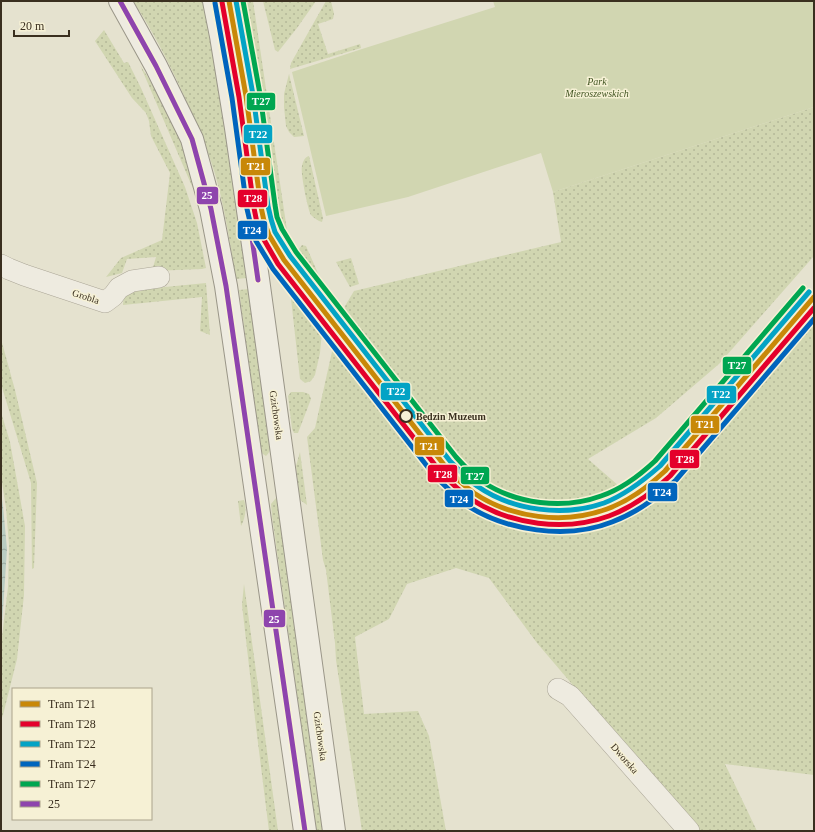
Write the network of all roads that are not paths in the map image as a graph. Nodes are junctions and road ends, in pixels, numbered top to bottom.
1 (120, 1) edge
2 (214, 1) edge
3 (5, 267) edge
4 (159, 277) dead end
5 (285, 475) junction
6 (255, 480) junction
7 (558, 689) dead end
8 (305, 831) edge
9 (334, 831) edge
10 (689, 831) edge

1 - 6 street
2 - 5 street, Gzichowska
3 - 4 street, Grobla
5 - 6 street
5 - 9 street, Gzichowska
6 - 8 street
7 - 10 street, Dworska

